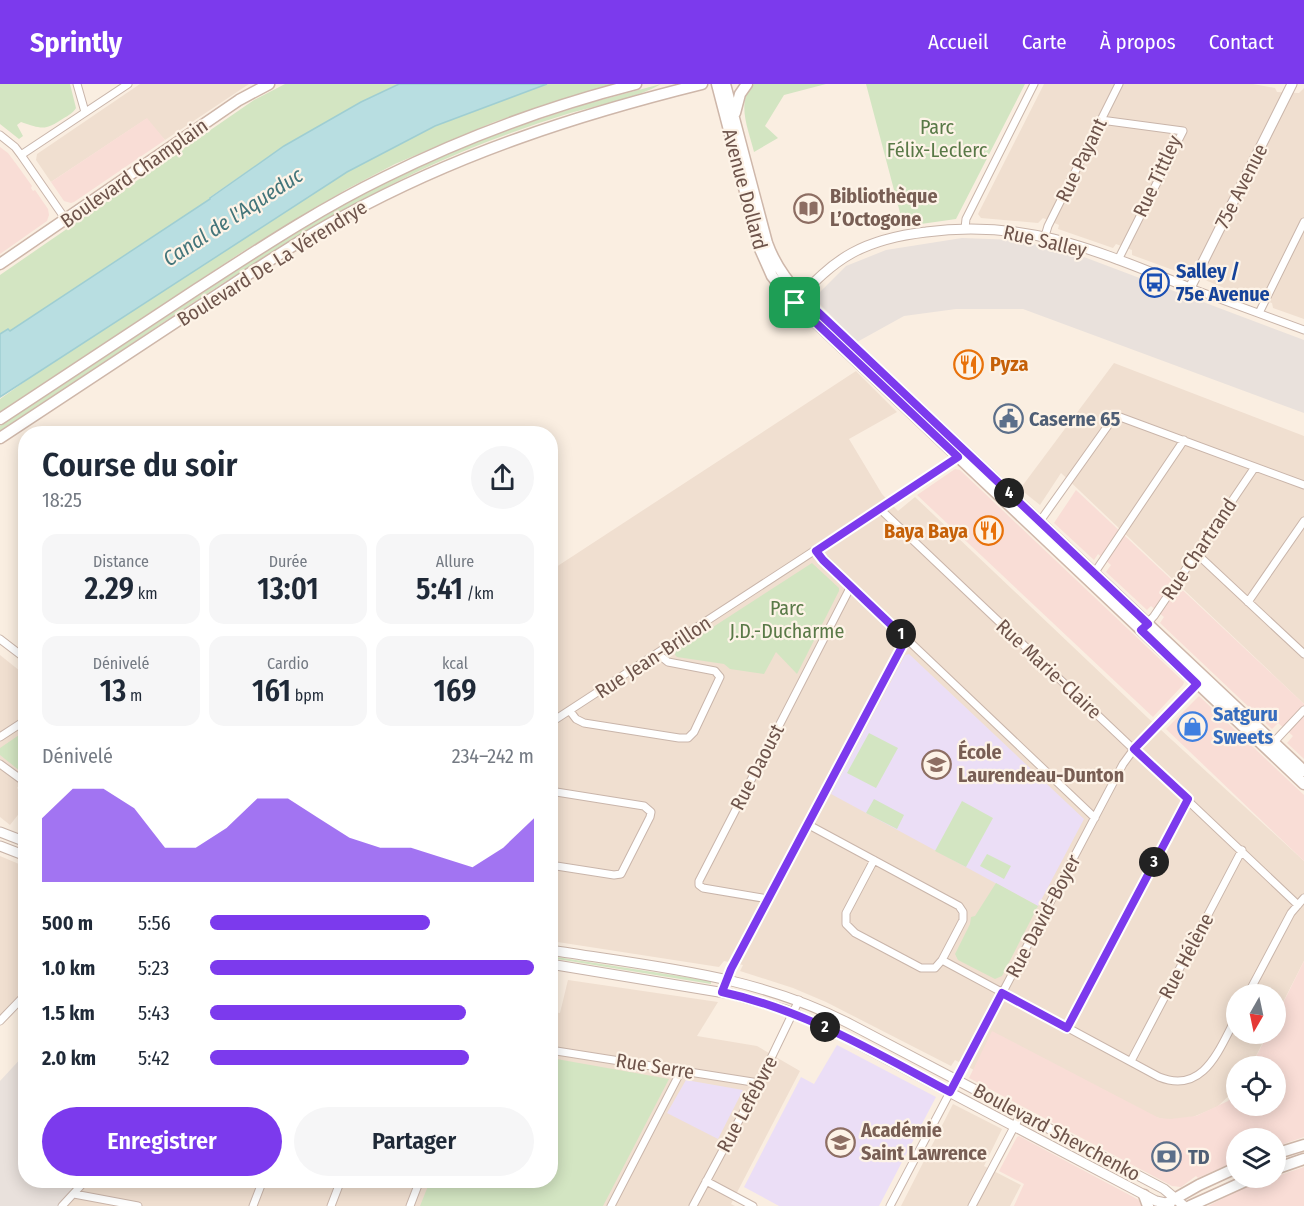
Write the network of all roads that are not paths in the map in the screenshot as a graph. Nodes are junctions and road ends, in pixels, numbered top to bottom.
1 (77, 84) edge
2 (128, 84) edge
3 (269, 84) edge
4 (636, 84) edge
5 (702, 84) edge
6 (717, 84) edge
7 (725, 84) edge
8 (747, 84) edge
9 (1034, 84) edge
10 (1119, 84) edge
11 (1292, 84) edge
12 (85, 112) junction
13 (734, 117) junction
14 (1101, 120) junction
15 (0, 135) edge
16 (21, 155) junction
17 (66, 220) junction
18 (1304, 222) edge
19 (965, 228) junction
20 (1045, 236) junction
21 (1118, 261) junction
22 (0, 264) edge
23 (1190, 288) junction
24 (798, 300) junction
25 (1259, 313) junction
26 (1304, 330) edge
27 (0, 419) edge
28 (18, 426) edge
29 (18, 426) edge
30 (0, 438) edge
31 (1184, 440) junction
32 (961, 454) junction
33 (1255, 467) junction
34 (1304, 485) edge
35 (879, 508) junction
36 (1304, 521) edge
37 (1037, 526) junction
38 (816, 551) junction
39 (1197, 554) junction
40 (1091, 576) junction
41 (851, 586) junction
42 (1248, 602) junction
43 (1144, 627) junction
44 (0, 639) edge
45 (906, 639) junction
46 (18, 653) edge
47 (658, 654) junction
48 (1304, 654) edge
49 (1201, 680) junction
50 (1304, 710) edge
51 (570, 711) junction
52 (558, 718) edge
53 (18, 724) edge
54 (2, 733) edge
55 (1270, 746) junction
56 (1134, 749) junction
57 (0, 764) edge
58 (1304, 771) edge
59 (18, 777) edge
60 (1304, 784) edge
61 (558, 792) edge
62 (1188, 799) junction
63 (1095, 818) junction
64 (807, 824) junction
65 (0, 831) edge
66 (18, 839) edge
67 (0, 846) edge
68 (1242, 850) junction
69 (18, 853) edge
70 (873, 860) junction
71 (558, 866) edge
72 (1304, 898) edge
73 (768, 899) junction
74 (1298, 905) junction
75 (558, 951) edge
76 (942, 960) junction
77 (558, 965) edge
78 (726, 978) junction
79 (1254, 984) edge
80 (722, 992) junction
81 (1002, 993) junction
82 (800, 1000) junction
83 (18, 1002) edge
84 (794, 1013) junction
85 (0, 1021) edge
86 (1067, 1028) junction
87 (1226, 1036) edge
88 (558, 1051) edge
89 (1131, 1061) junction
90 (681, 1071) junction
91 (957, 1080) junction
92 (759, 1083) junction
93 (950, 1092) junction
94 (1021, 1114) junction
95 (1014, 1126) junction
96 (1304, 1145) edge
97 (1286, 1151) edge
98 (1304, 1159) edge
99 (1286, 1165) edge
100 (1226, 1173) edge
101 (706, 1181) junction
102 (79, 1188) edge
103 (260, 1188) edge
104 (338, 1188) edge
105 (417, 1188) edge
106 (1229, 1188) edge
107 (74, 1194) junction
108 (1144, 1195) junction
109 (1170, 1203) edge
110 (62, 1206) edge
111 (138, 1206) edge
112 (253, 1206) edge
113 (331, 1206) edge
114 (410, 1206) edge
115 (611, 1206) edge
116 (693, 1206) edge
117 (753, 1206) edge
118 (890, 1206) edge
119 (972, 1206) edge
120 (1148, 1206) edge
121 (1184, 1206) edge
122 (1190, 1206) edge

1 - 12 street
2 - 12 street
3 - 17 main road, Boulevard Champlain
4 - 27 main road, Boulevard De La Vérendrye
5 - 29 main road, Boulevard De La Vérendrye
6 - 24 main road, Avenue Dollard
7 - 13 main road, Avenue Dollard
8 - 13 main road
9 - 19 street
10 - 14 street, Rue Payant
11 - 23 street, 75e Avenue
12 - 16 street
13 - 24 main road, Avenue Dollard
14 - 20 street, Rue Payant
14 - 21 street, Rue Tittley
15 - 16 street
16 - 17 street
17 - 22 main road, Boulevard Champlain
18 - 25 street
19 - 20 street, Rue Salley
19 - 24 street, Rue Salley
20 - 21 street, Rue Salley
21 - 23 street, Rue Salley
23 - 25 street, Rue Salley
24 - 32 main road, Avenue Dollard
25 - 26 street, Rue Salley
28 - 30 main road, Boulevard De La Vérendrye
31 - 33 street
31 - 37 street
31 - 40 street
32 - 35 street, Rue Jean-Brillon
32 - 37 main road, Avenue Dollard
33 - 34 street
33 - 39 street, Rue Chartrand
35 - 38 street, Rue Jean-Brillon
35 - 56 street, Rue Marie-Claire
36 - 42 street
37 - 40 main road, Avenue Dollard
38 - 41 street
38 - 47 street, Rue Jean-Brillon
39 - 42 street
39 - 43 street, Rue Chartrand
40 - 43 main road, Avenue Dollard
41 - 45 street
41 - 73 street, Rue Daoust
42 - 48 street
43 - 49 main road, Avenue Dollard
44 - 46 street
45 - 63 street
45 - 64 street
47 - 51 street, Rue Jean-Brillon
47 - 51 street
49 - 55 main road, Avenue Dollard
49 - 56 street, Rue David-Boyer
50 - 55 street
51 - 52 street, Rue Jean-Brillon
53 - 54 street
55 - 58 main road, Avenue Dollard
55 - 60 main road, Avenue Dollard
56 - 62 street, Rue Marie-Claire
56 - 63 street, Rue David-Boyer
57 - 59 street
61 - 71 street
62 - 68 street, Rue Marie-Claire
62 - 86 street
63 - 81 street, Rue David-Boyer
64 - 70 street
64 - 73 street
65 - 66 street
67 - 69 street
68 - 74 street, Rue Marie-Claire
68 - 89 street, Rue Hélène
70 - 76 street
70 - 76 street
72 - 74 street
73 - 78 street
74 - 79 street
75 - 78 street, Boulevard Shevchenko
76 - 81 street
77 - 80 street, Boulevard Shevchenko
78 - 80 street
78 - 82 street, Boulevard Shevchenko
80 - 84 street, Boulevard Shevchenko
81 - 86 street
81 - 91 street, Rue David-Boyer
82 - 84 street, Rue Lefebvre
82 - 91 street, Boulevard Shevchenko
83 - 85 street
84 - 92 street, Rue Lefebvre
84 - 93 street, Boulevard Shevchenko
86 - 89 street
87 - 89 street
88 - 90 street, Rue Serre
90 - 92 street, Rue Serre
90 - 115 street
91 - 93 street, Rue David-Boyer
91 - 94 street, Boulevard Shevchenko
92 - 101 street, Rue Lefebvre
93 - 95 street, Boulevard Shevchenko
93 - 118 street, Rue David-Boyer
94 - 95 street
94 - 109 street, Boulevard Shevchenko
95 - 108 street, Boulevard Shevchenko
95 - 119 street
96 - 97 main road
98 - 99 main road
100 - 109 main road
101 - 116 street, Rue Lefebvre
101 - 117 street
102 - 107 street
103 - 112 street
104 - 113 street
105 - 114 street
106 - 122 main road
107 - 110 street
107 - 111 street
108 - 109 street, Boulevard Shevchenko
108 - 120 main road
109 - 121 street, Boulevard Shevchenko

